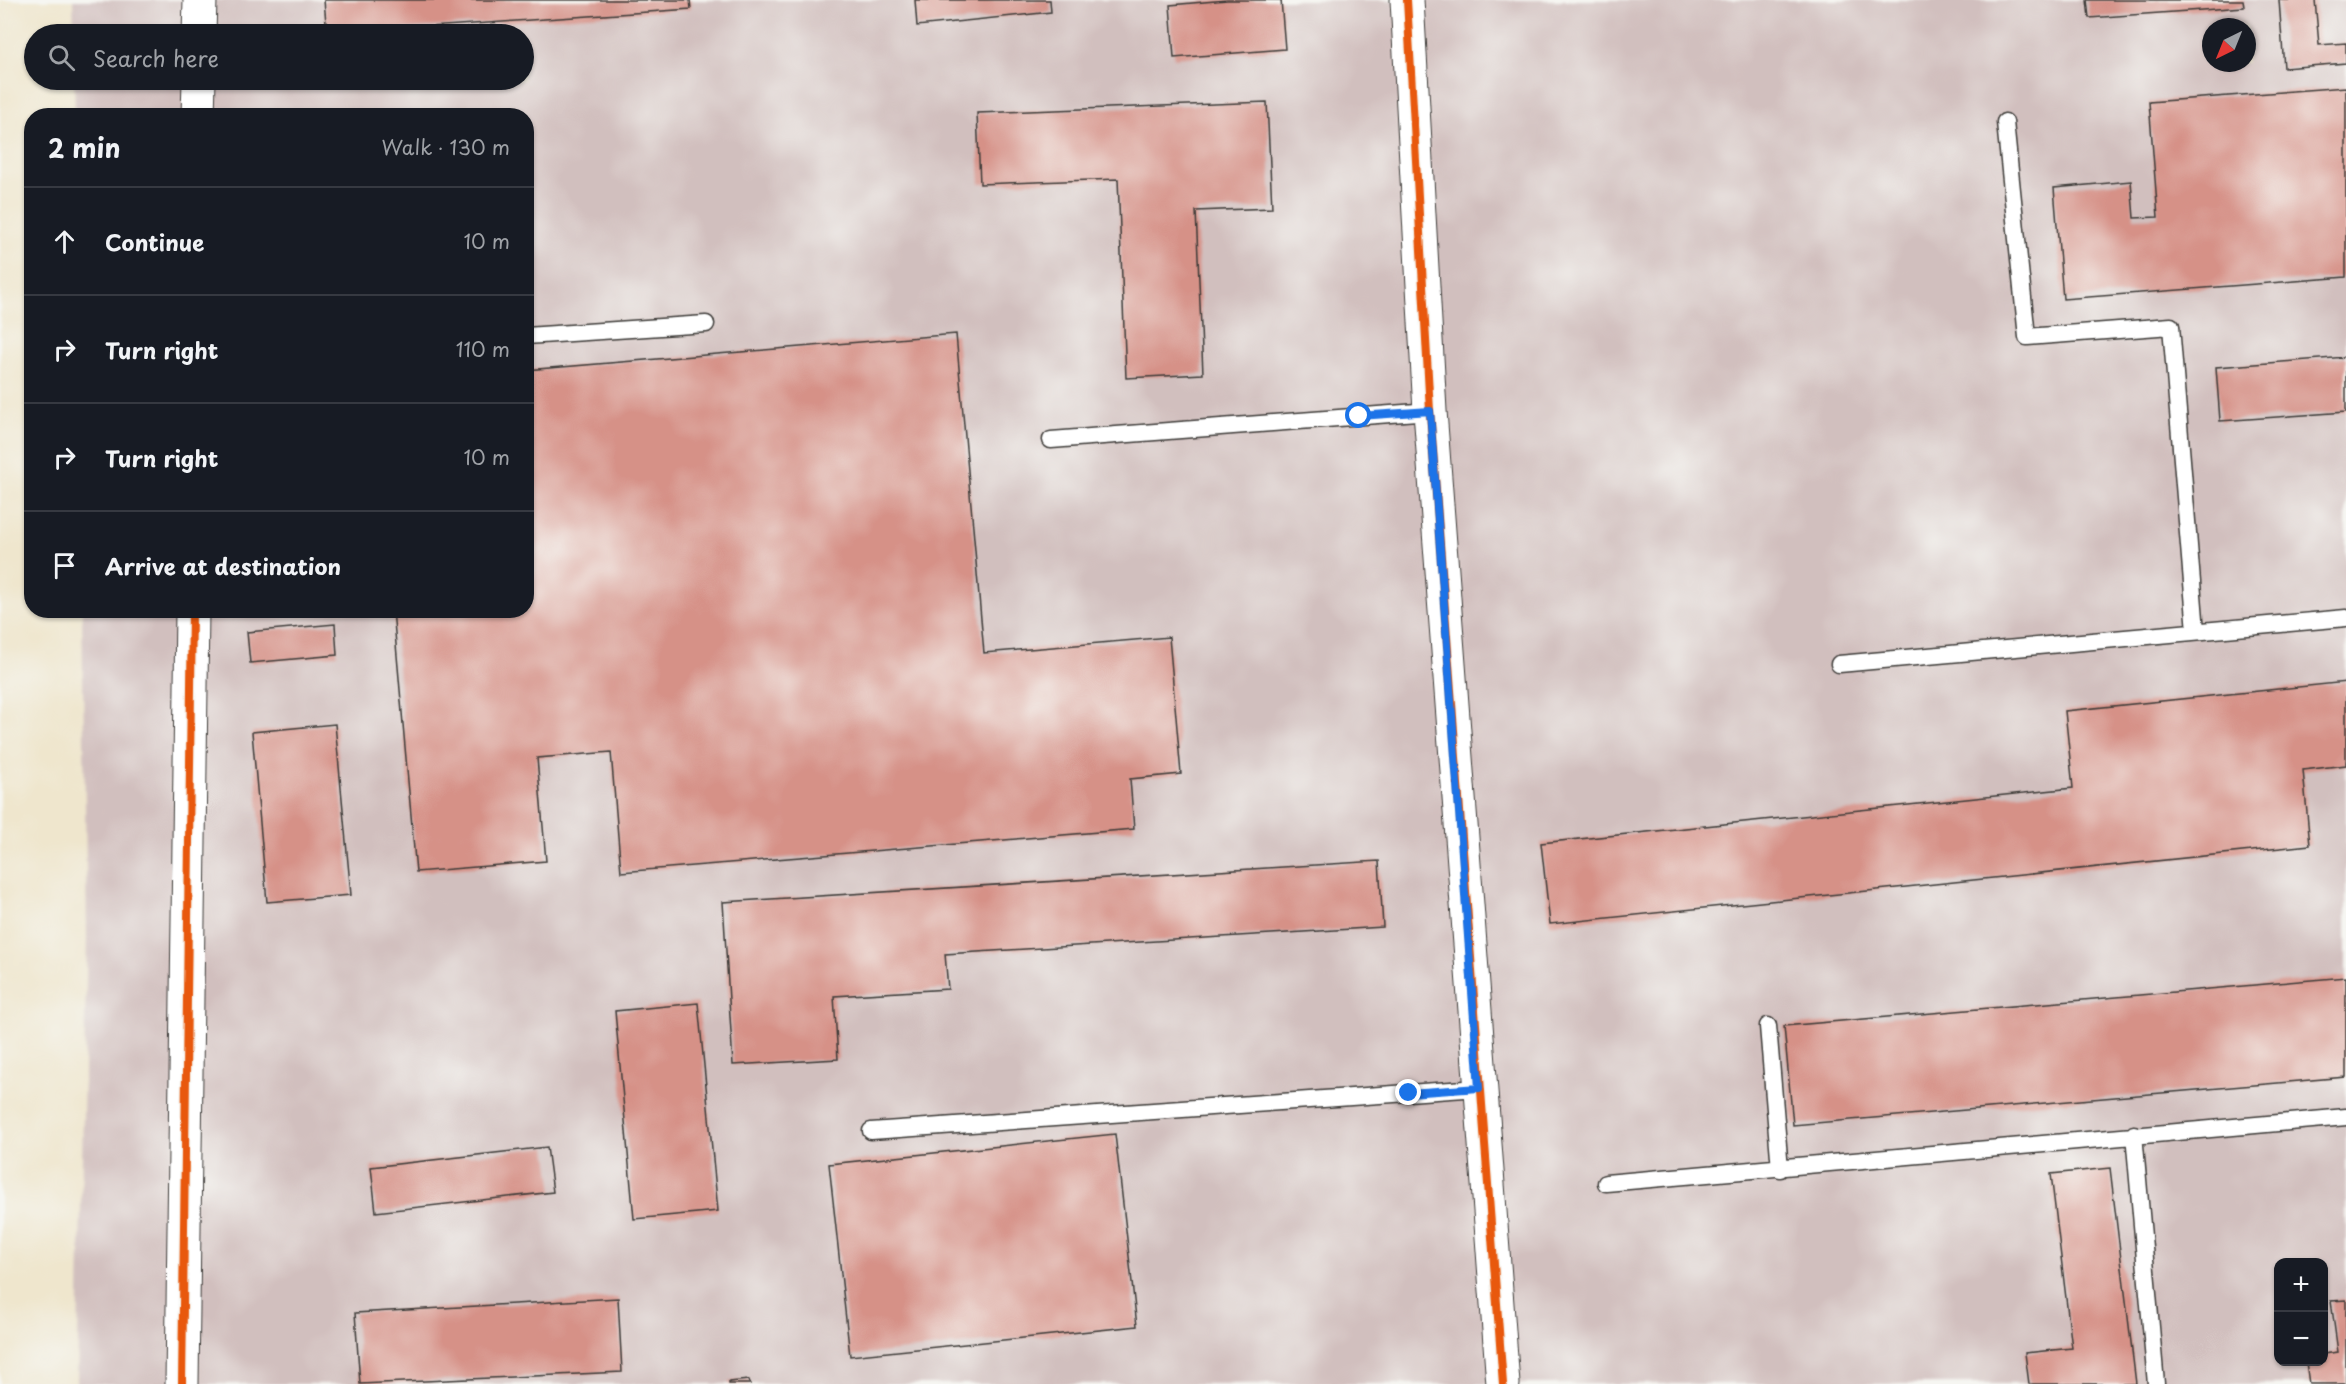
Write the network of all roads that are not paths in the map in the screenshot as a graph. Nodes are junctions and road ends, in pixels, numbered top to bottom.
1 (200, 0) edge
2 (1407, 0) edge
3 (200, 24) edge
4 (199, 90) edge
5 (198, 108) edge
6 (2005, 122) dead end
7 (706, 324) dead end
8 (534, 335) edge
9 (1430, 411) junction
10 (1050, 440) dead end
11 (192, 618) edge
12 (2346, 618) edge
13 (2196, 631) junction
14 (1839, 664) dead end
15 (1768, 1026) dead end
16 (1479, 1088) junction
17 (2346, 1117) edge
18 (871, 1131) dead end
19 (2134, 1134) junction
20 (1780, 1169) junction
21 (1606, 1183) dead end
22 (182, 1384) edge
23 (1503, 1384) edge
24 (2156, 1384) edge

1 - 3 street
2 - 9 street
4 - 5 street
6 - 13 lane
7 - 8 lane
9 - 10 lane
9 - 16 street
11 - 22 street
12 - 13 lane
13 - 14 lane
15 - 20 lane
16 - 18 lane
16 - 23 street
17 - 19 lane
19 - 20 lane
19 - 24 lane
20 - 21 lane

